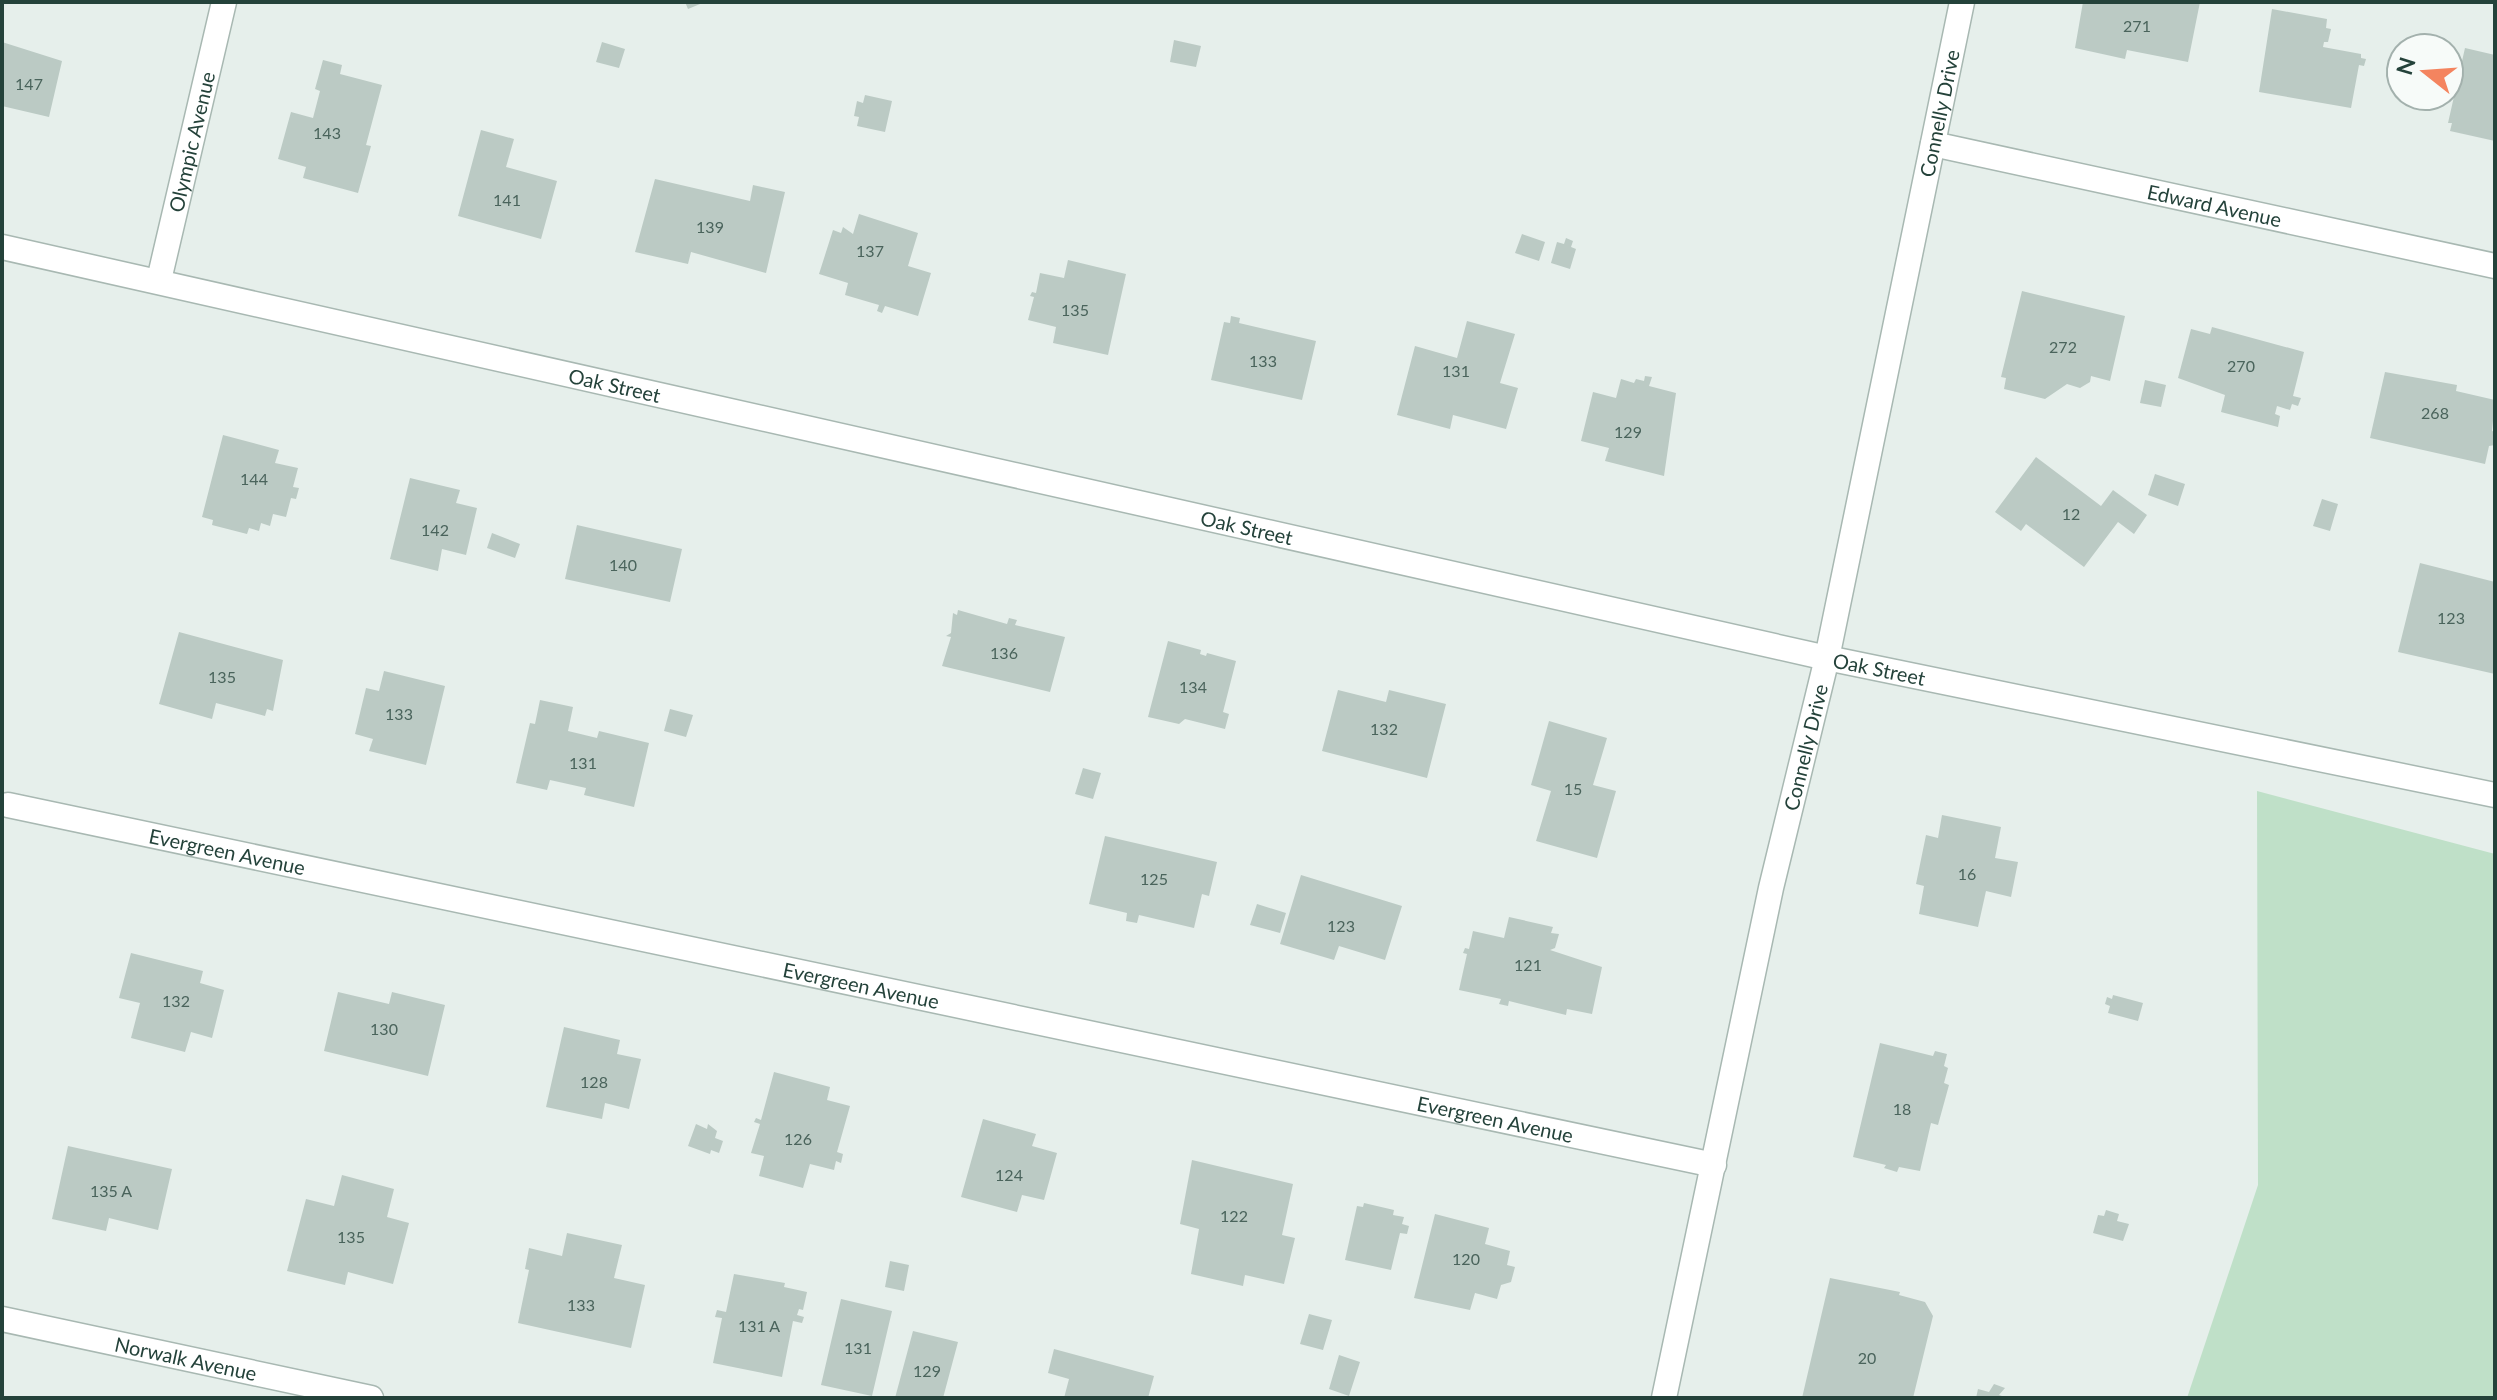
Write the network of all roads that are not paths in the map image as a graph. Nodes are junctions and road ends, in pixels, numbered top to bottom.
1 (224, 2) edge
2 (1962, 2) edge
3 (1933, 144) junction
4 (2, 247) edge
5 (2495, 266) edge
6 (159, 280) junction
7 (1827, 658) junction
8 (2495, 795) edge
9 (8, 805) dead end
10 (1714, 1165) junction
11 (2, 1319) edge
12 (371, 1398) edge
13 (1664, 1398) edge

1 - 6 street, Olympic Avenue
2 - 3 street, Connelly Drive
3 - 5 street, Edward Avenue
3 - 7 street, Connelly Drive
4 - 6 street, Oak Street
6 - 7 street, Oak Street
7 - 8 street, Oak Street
7 - 10 street, Connelly Drive
9 - 10 street, Evergreen Avenue
10 - 13 street, Connelly Drive
11 - 12 street, Norwalk Avenue

